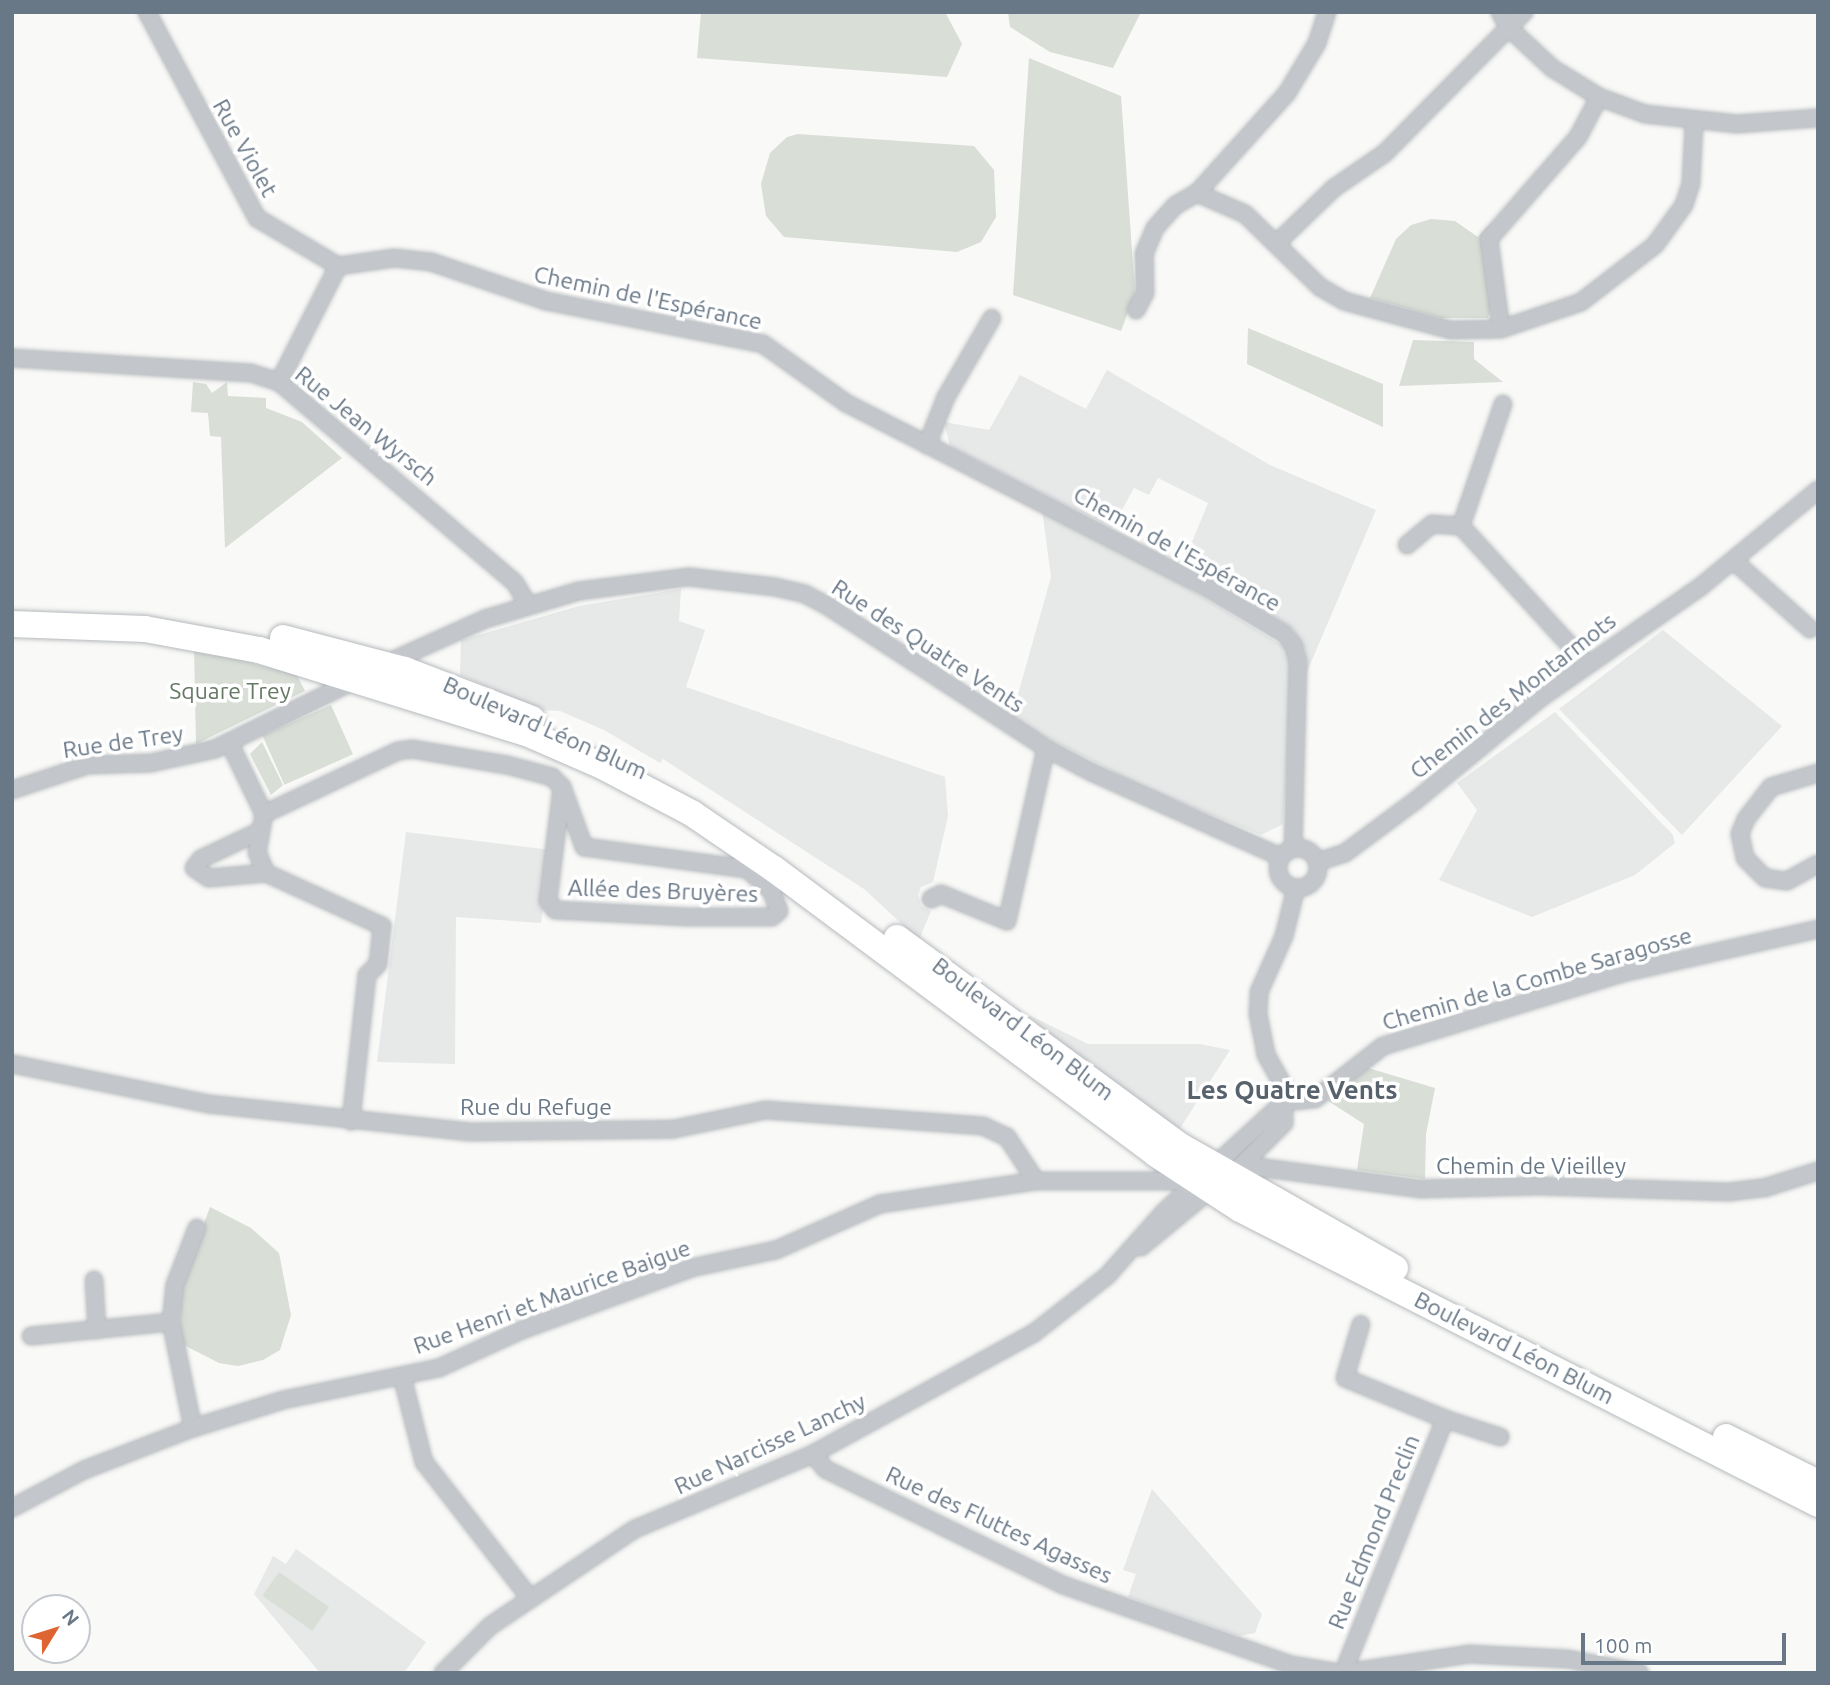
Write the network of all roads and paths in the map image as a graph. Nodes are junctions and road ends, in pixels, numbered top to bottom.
1 (147, 12) edge
2 (1326, 12) edge
3 (1500, 12) edge
4 (1524, 12) edge
5 (1509, 28) junction
6 (1599, 97) junction
7 (1818, 118) edge
8 (1694, 122) junction
9 (1197, 193) junction
10 (1278, 242) junction
11 (338, 265) junction
12 (1136, 310) dead end
13 (992, 318) dead end
14 (1502, 329) junction
15 (12, 358) edge
16 (279, 382) junction
17 (1503, 404) dead end
18 (927, 445) junction
19 (1818, 491) edge
20 (1461, 526) junction
21 (1407, 545) dead end
22 (1734, 561) junction
23 (527, 603) junction
24 (12, 609) edge
25 (12, 624) edge
26 (1810, 629) dead end
27 (208, 639) junction
28 (428, 645) junction
29 (1586, 663) junction
30 (385, 664) junction
31 (358, 679) junction
32 (432, 679) junction
33 (315, 700) junction
34 (229, 742) junction
35 (1046, 748) junction
36 (1818, 773) edge
37 (562, 787) junction
38 (12, 790) edge
39 (264, 814) junction
40 (258, 832) junction
41 (1287, 853) junction
42 (1317, 862) junction
43 (1818, 864) edge
44 (265, 873) junction
45 (1296, 888) junction
46 (931, 899) dead end
47 (1007, 922) junction
48 (1023, 929) dead end
49 (1818, 929) edge
50 (12, 1064) edge
51 (1284, 1102) junction
52 (351, 1121) junction
53 (1810, 1175) edge
54 (1219, 1176) junction
55 (1036, 1181) junction
56 (1818, 1188) edge
57 (197, 1228) dead end
58 (94, 1280) dead end
59 (171, 1322) junction
60 (1361, 1324) dead end
61 (97, 1330) junction
62 (31, 1336) dead end
63 (402, 1376) junction
64 (1445, 1419) junction
65 (193, 1428) junction
66 (1500, 1437) dead end
67 (813, 1454) junction
68 (1818, 1483) edge
69 (1818, 1504) edge
70 (12, 1508) edge
71 (530, 1598) junction
72 (1347, 1670) edge
73 (443, 1673) edge
74 (1640, 1673) edge

1 - 11 street, Rue Violet
2 - 9 street
3 - 5 street
4 - 5 street
5 - 6 street
5 - 10 street
6 - 8 street
6 - 14 street
7 - 8 street
8 - 14 street
9 - 10 street
9 - 12 street
10 - 14 street
11 - 16 street
11 - 18 street, Chemin de l'Espérance
13 - 18 street
15 - 16 street, Rue Jean Wyrsch
16 - 23 street, Rue Jean Wyrsch
17 - 20 street
18 - 41 street, Chemin de l'Espérance
19 - 22 street, Chemin des Montarmots
20 - 21 street
20 - 29 street
22 - 26 street
22 - 29 street, Chemin des Montarmots
23 - 28 street, Rue de Trey
23 - 35 street, Rue des Quatre Vents
24 - 30 main road, Boulevard Léon Blum
25 - 27 main road, Boulevard Léon Blum
27 - 31 main road, Boulevard Léon Blum
27 - 33 street, Boulevard Léon Blum
28 - 30 street, Rue de Trey
28 - 32 street
29 - 42 street, Chemin des Montarmots
30 - 31 street, Rue de Trey
30 - 32 main road, Boulevard Léon Blum
31 - 33 street, Rue de Trey
31 - 54 main road, Boulevard Léon Blum
32 - 54 main road, Boulevard Léon Blum
33 - 34 street, Rue de Trey
34 - 38 street, Rue de Trey
34 - 39 street
35 - 41 street, Rue des Quatre Vents
35 - 47 street
36 - 43 street
37 - 37 street, Allée des Bruyères
37 - 39 street
39 - 40 street
40 - 44 street
40 - 44 street
41 - 42 street
41 - 45 street
42 - 45 street
44 - 52 street
45 - 51 street
46 - 47 street
47 - 48 street
49 - 51 street, Chemin de la Combe Saragosse
50 - 52 street, Rue du Refuge
51 - 54 street
51 - 54 street
52 - 55 street, Rue du Refuge
53 - 54 street, Chemin de Vieilley
53 - 56 street
54 - 55 street, Chemin de Vieilley
54 - 67 street, Rue Narcisse Lanchy
54 - 68 main road, Boulevard Léon Blum
54 - 69 main road, Boulevard Léon Blum
55 - 63 street, Rue Henri et Maurice Baigue
57 - 59 street
58 - 61 street
59 - 61 street
59 - 65 street
60 - 64 street, Rue Edmond Preclin
61 - 62 street
63 - 65 street, Rue Henri et Maurice Baigue
63 - 71 street
64 - 66 street, Rue Edmond Preclin
64 - 72 street, Rue Edmond Preclin
65 - 70 street, Rue Henri et Maurice Baigue
67 - 71 street, Rue Narcisse Lanchy
67 - 72 street, Rue des Fluttes Agasses
71 - 73 street, Rue Narcisse Lanchy
72 - 74 street, Rue des Fluttes Agasses

